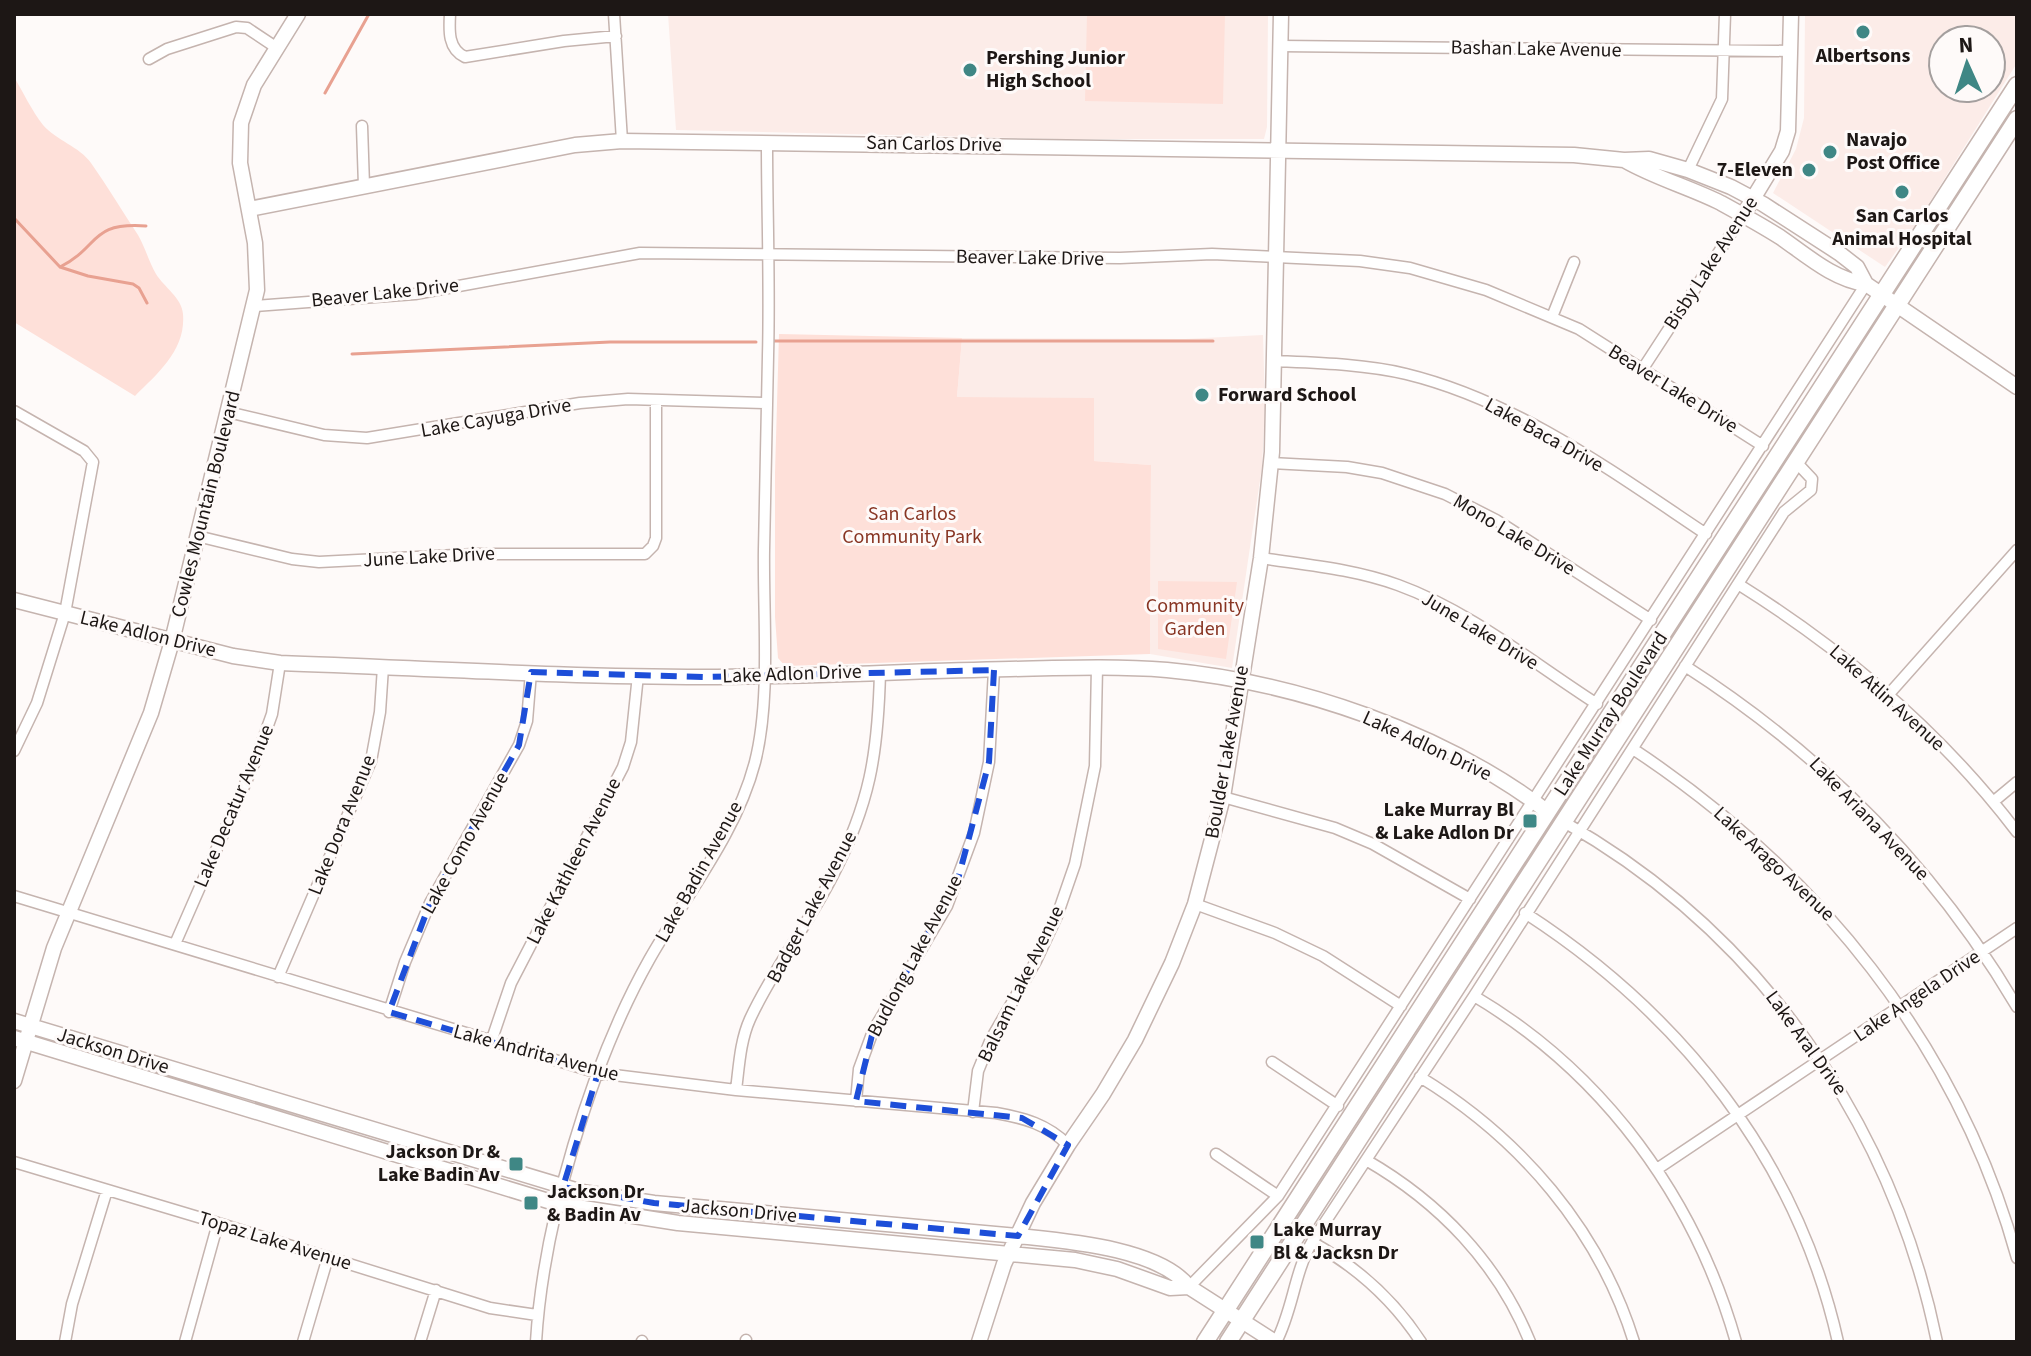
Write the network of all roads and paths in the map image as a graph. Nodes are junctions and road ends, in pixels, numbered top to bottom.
1 (298, 14) edge
2 (450, 14) edge
3 (614, 14) edge
4 (1281, 14) edge
5 (1725, 14) edge
6 (1791, 14) edge
7 (616, 36) junction
8 (1280, 46) junction
9 (277, 48) junction
10 (1725, 51) junction
11 (1791, 51) junction
12 (149, 59) dead end
13 (2016, 90) edge
14 (2016, 117) edge
15 (362, 126) dead end
16 (622, 141) junction
17 (767, 143) junction
18 (1279, 150) junction
19 (1624, 160) junction
20 (1688, 170) junction
21 (364, 186) junction
22 (1753, 199) junction
23 (249, 209) junction
24 (1743, 215) junction
25 (767, 255) junction
26 (1274, 256) junction
27 (1574, 262) dead end
28 (1866, 284) junction
29 (1882, 295) junction
30 (255, 306) junction
31 (1897, 306) junction
32 (1552, 317) junction
33 (1273, 361) junction
34 (1642, 370) junction
35 (2017, 387) edge
36 (656, 400) junction
37 (766, 403) junction
38 (14, 411) edge
39 (228, 412) junction
40 (1763, 446) junction
41 (1796, 462) junction
42 (1271, 463) junction
43 (1706, 534) junction
44 (197, 536) junction
45 (2017, 550) edge
46 (1261, 558) junction
47 (1738, 584) junction
48 (14, 600) edge
49 (65, 613) junction
50 (1651, 620) junction
51 (172, 641) junction
52 (280, 663) junction
53 (1685, 666) junction
54 (383, 667) junction
55 (1097, 667) junction
56 (994, 670) junction
57 (531, 672) junction
58 (880, 672) junction
59 (764, 674) junction
60 (638, 675) junction
61 (1240, 682) junction
62 (1889, 694) junction
63 (1597, 704) junction
64 (1633, 749) junction
65 (14, 751) edge
66 (2017, 782) edge
67 (1563, 788) junction
68 (1223, 797) junction
69 (1534, 801) junction
70 (1993, 802) junction
71 (1548, 812) junction
72 (1564, 822) junction
73 (1580, 830) junction
74 (2017, 832) edge
75 (1548, 846) junction
76 (14, 896) edge
77 (1470, 899) junction
78 (1195, 904) junction
79 (69, 913) junction
80 (1525, 913) junction
81 (2017, 928) edge
82 (175, 944) junction
83 (1983, 952) junction
84 (278, 977) junction
85 (1474, 996) junction
86 (1401, 1006) junction
87 (1901, 1007) junction
88 (2017, 1007) edge
89 (389, 1012) junction
90 (14, 1021) edge
91 (30, 1026) junction
92 (20, 1040) edge
93 (491, 1042) junction
94 (1822, 1060) junction
95 (1272, 1062) dead end
96 (598, 1073) junction
97 (1420, 1077) junction
98 (14, 1081) edge
99 (736, 1090) junction
100 (856, 1101) junction
101 (1338, 1106) junction
102 (973, 1112) junction
103 (1738, 1115) junction
104 (1068, 1145) junction
105 (1216, 1154) dead end
106 (1366, 1160) junction
107 (14, 1162) edge
108 (1657, 1169) junction
109 (563, 1187) junction
110 (107, 1190) junction
111 (1278, 1196) junction
112 (558, 1204) junction
113 (218, 1223) junction
114 (1018, 1236) junction
115 (1312, 1242) junction
116 (1010, 1252) junction
117 (328, 1257) junction
118 (2017, 1258) edge
119 (1189, 1287) junction
120 (436, 1290) junction
121 (1226, 1310) junction
122 (537, 1315) junction
123 (1242, 1320) junction
124 (65, 1342) edge
125 (185, 1342) edge
126 (303, 1342) edge
127 (420, 1342) edge
128 (536, 1342) edge
129 (979, 1342) edge
130 (1205, 1342) edge
131 (1228, 1342) edge
132 (1276, 1342) edge
133 (1421, 1342) edge
134 (1530, 1342) edge
135 (1634, 1342) edge
136 (1736, 1342) edge
137 (1838, 1342) edge
138 (1937, 1342) edge

1 - 9 street, Cowles Mountain Boulevard
2 - 7 street
3 - 7 street
4 - 8 street, Boulder Lake Avenue
5 - 10 street
6 - 11 street, Bisby Lake Avenue
7 - 16 street
8 - 10 street, Bashan Lake Avenue
8 - 18 street, Boulder Lake Avenue
9 - 12 street
9 - 23 street, Cowles Mountain Boulevard
10 - 11 street, Bashan Lake Avenue
10 - 20 street
11 - 22 street, Bisby Lake Avenue
13 - 29 main road, Lake Murray Boulevard
14 - 31 main road, Lake Murray Boulevard
15 - 21 street
16 - 17 street, San Carlos Drive
16 - 21 street, San Carlos Drive
17 - 18 street, San Carlos Drive
17 - 25 street, Lake Badin Avenue
18 - 19 street, San Carlos Drive
18 - 26 street, Boulder Lake Avenue
19 - 20 street, San Carlos Drive
19 - 24 street, San Carlos Drive
20 - 22 street, San Carlos Drive
21 - 23 street, San Carlos Drive
22 - 24 street, Bisby Lake Avenue
22 - 28 street, San Carlos Drive
23 - 30 street, Cowles Mountain Boulevard
24 - 28 street, San Carlos Drive
24 - 34 street, Bisby Lake Avenue
25 - 26 street, Beaver Lake Drive
25 - 30 street, Beaver Lake Drive
25 - 37 street, Lake Badin Avenue
26 - 32 street, Beaver Lake Drive
26 - 33 street, Boulder Lake Avenue
27 - 32 street
28 - 29 street, San Carlos Drive
28 - 40 street, Lake Murray Boulevard
29 - 31 street, San Carlos Drive
29 - 67 main road, Lake Murray Boulevard
30 - 39 street, Cowles Mountain Boulevard
31 - 35 street, San Carlos Drive
31 - 41 main road, Lake Murray Boulevard
32 - 34 street, Beaver Lake Drive
33 - 42 street, Boulder Lake Avenue
33 - 43 street, Lake Baca Drive
34 - 40 street, Beaver Lake Drive
36 - 37 street, Lake Cayuga Drive
36 - 39 street, Lake Cayuga Drive
36 - 44 street, June Lake Drive
37 - 59 street, Lake Badin Avenue
38 - 49 street
39 - 44 street, Cowles Mountain Boulevard
40 - 43 street, Lake Murray Boulevard
41 - 47 street, Lake Murray Boulevard
41 - 72 main road, Lake Murray Boulevard
42 - 46 street, Boulder Lake Avenue
42 - 50 street, Mono Lake Drive
43 - 50 street, Lake Murray Boulevard
44 - 51 street, Cowles Mountain Boulevard
45 - 62 street
46 - 61 street, Boulder Lake Avenue
46 - 63 street, June Lake Drive
47 - 53 street, Lake Murray Boulevard
47 - 62 street, Lake Atlin Avenue
48 - 49 street, Lake Adlon Drive
49 - 51 street, Lake Adlon Drive
49 - 65 street
50 - 63 street, Lake Murray Boulevard
51 - 52 street, Lake Adlon Drive
51 - 79 street, Cowles Mountain Boulevard
52 - 54 street, Lake Adlon Drive
52 - 82 street, Lake Decatur Avenue
53 - 64 street, Lake Murray Boulevard
53 - 83 street, Lake Ariana Avenue
54 - 57 street, Lake Adlon Drive
54 - 84 street, Lake Dora Avenue
55 - 56 street, Lake Adlon Drive
55 - 61 street, Lake Adlon Drive
55 - 102 street, Balsam Lake Avenue
56 - 58 street, Lake Adlon Drive
56 - 100 street, Budlong Lake Avenue
57 - 60 street, Lake Adlon Drive
57 - 89 street, Lake Como Avenue
58 - 59 street, Lake Adlon Drive
58 - 99 street, Badger Lake Avenue
59 - 60 street, Lake Adlon Drive
59 - 96 street, Lake Badin Avenue
60 - 93 street, Lake Kathleen Avenue
61 - 68 street, Boulder Lake Avenue
61 - 69 street, Lake Adlon Drive
62 - 70 street, Lake Atlin Avenue
63 - 69 street, Lake Murray Boulevard
64 - 73 street, Lake Murray Boulevard
64 - 87 street, Lake Arago Avenue
66 - 70 street
67 - 71 main road, Lake Murray Boulevard
67 - 72 main road
68 - 77 street
68 - 78 street, Boulder Lake Avenue
69 - 71 street, Lake Adlon Drive
69 - 77 street, Lake Murray Boulevard
70 - 74 street, Lake Atlin Avenue
71 - 75 main road
71 - 121 main road, Lake Murray Boulevard
72 - 73 street, Lake Aral Drive
72 - 75 main road, Lake Murray Boulevard
73 - 80 street, Lake Murray Boulevard
73 - 94 street, Lake Aral Drive
75 - 123 main road, Lake Murray Boulevard
76 - 79 street, Lake Andrita Avenue
77 - 86 street, Lake Murray Boulevard
78 - 86 street
78 - 104 street, Boulder Lake Avenue
79 - 82 street, Lake Andrita Avenue
79 - 91 street, Cowles Mountain Boulevard
80 - 85 street, Lake Murray Boulevard
80 - 103 street
81 - 83 street, Lake Angela Drive
82 - 84 street, Lake Andrita Avenue
83 - 87 street, Lake Angela Drive
83 - 88 street, Lake Ariana Avenue
84 - 89 street, Lake Andrita Avenue
85 - 97 street, Lake Murray Boulevard
85 - 108 street
86 - 101 street, Lake Murray Boulevard
87 - 94 street, Lake Angela Drive
87 - 118 street, Lake Arago Avenue
89 - 93 street, Lake Andrita Avenue
90 - 91 street, Jackson Drive
91 - 92 street, Cowles Mountain Boulevard
91 - 109 street, Jackson Drive
92 - 98 street, Cowles Mountain Boulevard
92 - 112 street, Jackson Drive
93 - 96 street, Lake Andrita Avenue
94 - 103 street, Lake Angela Drive
94 - 138 street, Lake Aral Drive
95 - 101 street
96 - 99 street, Lake Andrita Avenue
96 - 109 street, Lake Badin Avenue
97 - 106 street, Lake Murray Boulevard
97 - 135 street
99 - 100 street, Lake Andrita Avenue
100 - 102 street, Lake Andrita Avenue
101 - 111 street, Lake Murray Boulevard
102 - 104 street, Lake Andrita Avenue
103 - 108 street, Lake Angela Drive
103 - 137 street
104 - 114 street, Boulder Lake Avenue
105 - 111 street
106 - 115 street, Lake Murray Boulevard
106 - 134 street
107 - 110 street, Topaz Lake Avenue
108 - 136 street
109 - 112 street, Lake Badin Avenue
109 - 114 street, Jackson Drive
110 - 113 street, Topaz Lake Avenue
110 - 124 street
111 - 119 street, Lake Murray Boulevard
112 - 116 street, Jackson Drive
112 - 122 street, Lake Badin Avenue
113 - 117 street, Topaz Lake Avenue
113 - 125 street
114 - 116 street, Boulder Lake Avenue
114 - 119 street, Jackson Drive
115 - 132 street, Lake Murray Boulevard
115 - 133 street
116 - 119 street, Jackson Drive
116 - 129 street, Boulder Lake Avenue
117 - 120 street, Topaz Lake Avenue
117 - 126 street
119 - 121 street, Jackson Drive
120 - 122 street, Topaz Lake Avenue
120 - 127 street
121 - 123 street, Jackson Drive
121 - 130 main road, Lake Murray Boulevard
122 - 128 street, Lake Badin Avenue
123 - 131 main road, Lake Murray Boulevard
123 - 132 street, Jackson Drive

